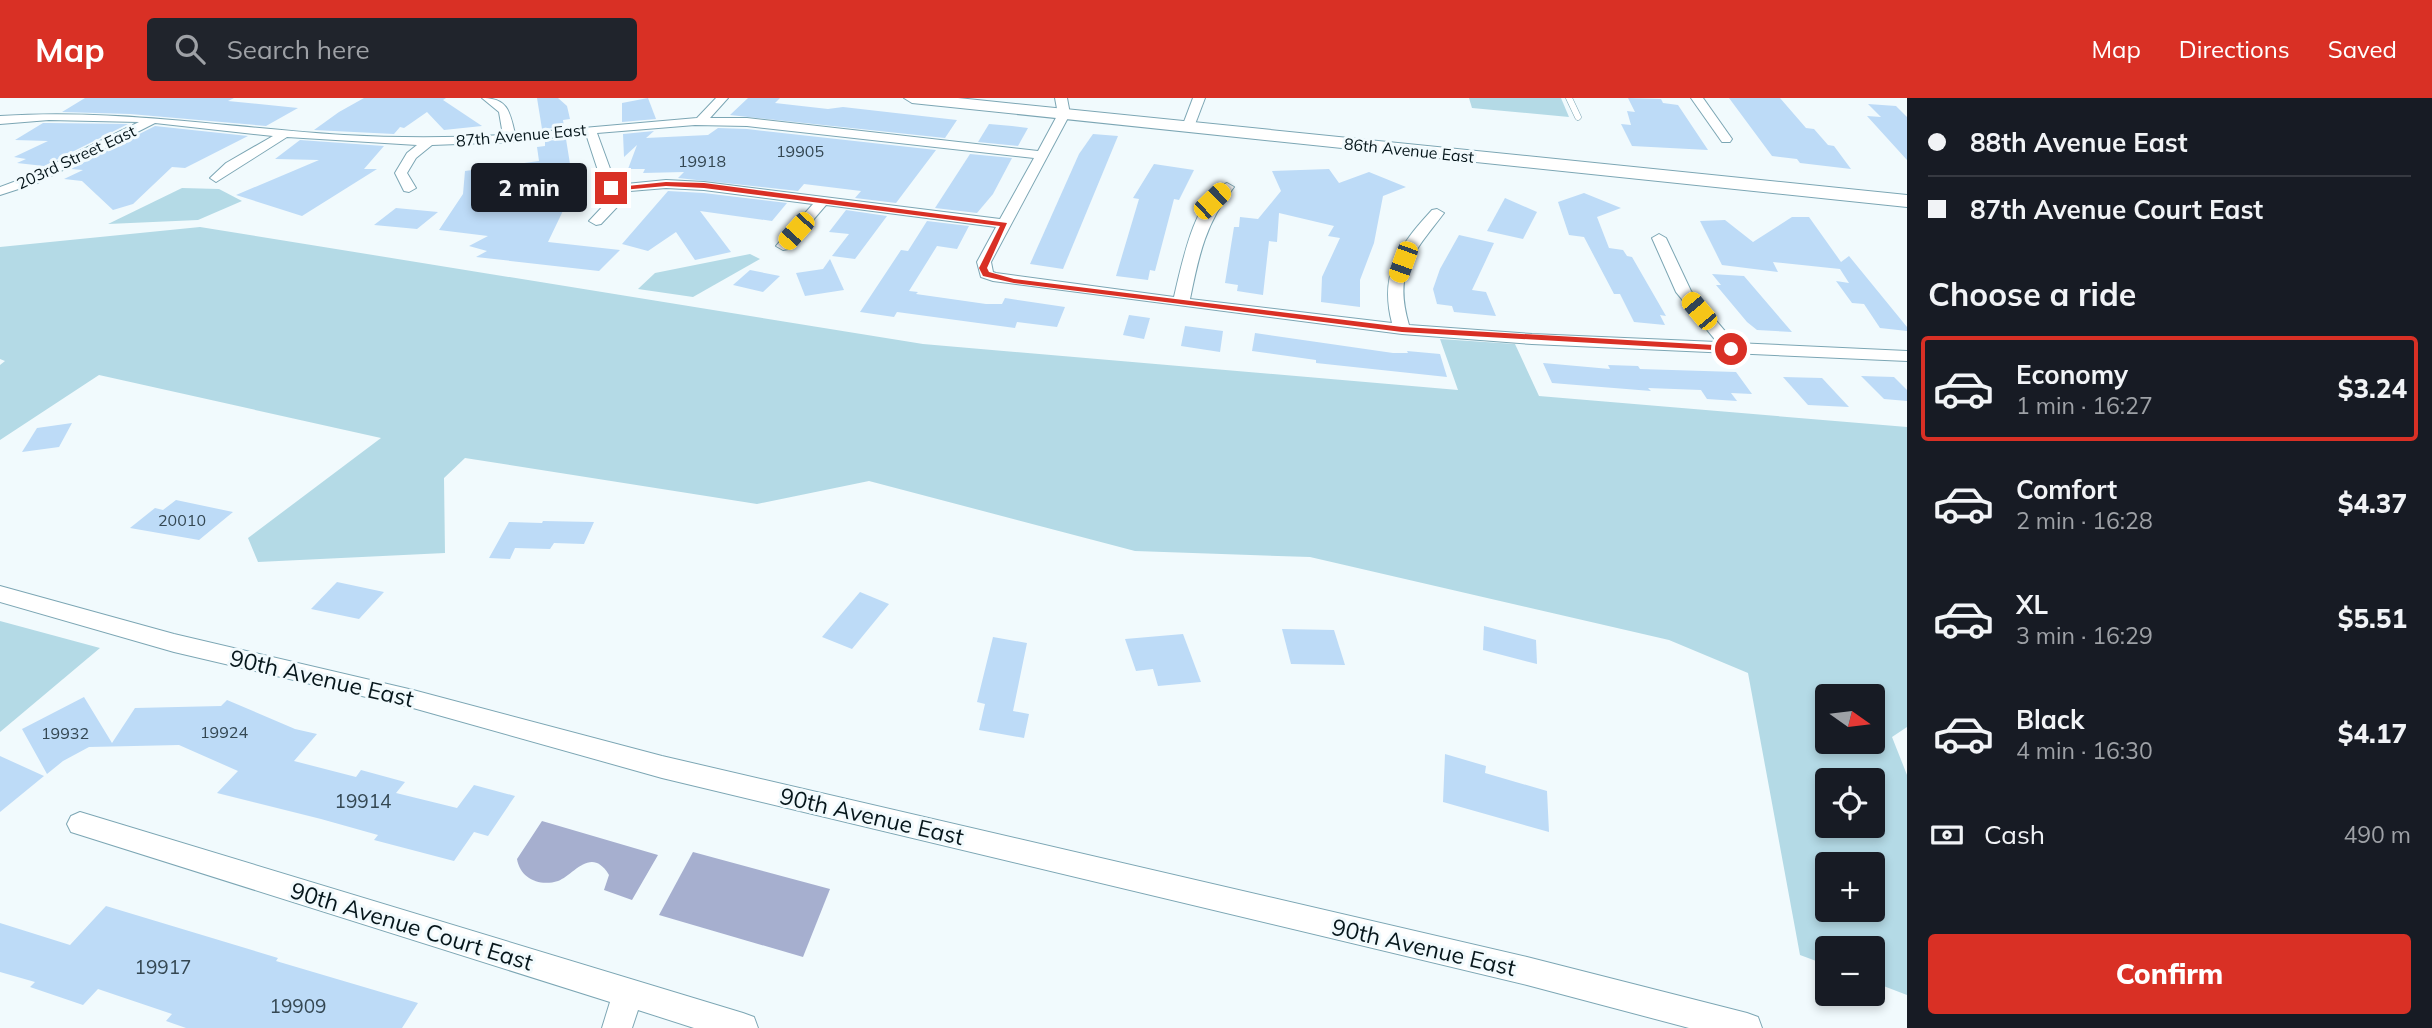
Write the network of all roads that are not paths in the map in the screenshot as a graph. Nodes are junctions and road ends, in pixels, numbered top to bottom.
1 (488, 98) edge
2 (722, 98) edge
3 (912, 98) edge
4 (1199, 98) edge
5 (1569, 98) edge
6 (1698, 98) edge
7 (1063, 106) edge
8 (1578, 117) dead end
9 (702, 119) junction
10 (0, 120) edge
11 (151, 121) junction
12 (1188, 127) junction
13 (590, 129) junction
14 (286, 133) junction
15 (510, 138) junction
16 (1726, 139) dead end
17 (429, 141) junction
18 (1042, 155) junction
19 (216, 178) dead end
20 (1227, 187) dead end
21 (409, 188) dead end
22 (611, 188) junction
23 (0, 191) edge
24 (823, 200) junction
25 (1907, 201) edge
26 (1437, 213) dead end
27 (596, 221) dead end
28 (1005, 224) junction
29 (1659, 238) dead end
30 (783, 246) dead end
31 (1181, 303) junction
32 (1402, 329) junction
33 (1731, 349) junction
34 (1907, 356) edge
35 (0, 594) edge
36 (80, 824) dead end
37 (628, 992) junction
38 (617, 1028) edge
39 (743, 1028) edge
40 (1747, 1028) edge

1 - 15 street
2 - 9 street
3 - 7 street, 86th Avenue East
4 - 12 street
5 - 8 lane
6 - 16 street
7 - 12 street, 86th Avenue East
7 - 18 street
9 - 13 street, 87th Avenue East
9 - 18 street, 87th Avenue East
10 - 11 street, 87th Avenue East
11 - 14 street, 87th Avenue East
11 - 23 street, 203rd Street East
12 - 25 street, 86th Avenue East
13 - 15 street, 87th Avenue East
13 - 22 street
14 - 17 street, 87th Avenue East
14 - 19 street
15 - 17 street, 87th Avenue East
17 - 21 street
18 - 28 street
20 - 31 street
22 - 24 street
22 - 27 street
24 - 28 street
24 - 30 street
26 - 32 street
28 - 31 street
29 - 33 street
31 - 32 street
32 - 33 street
33 - 34 street
35 - 40 street, 90th Avenue East
36 - 37 street, 90th Avenue Court East
37 - 38 street
37 - 39 street, 90th Avenue Court East

